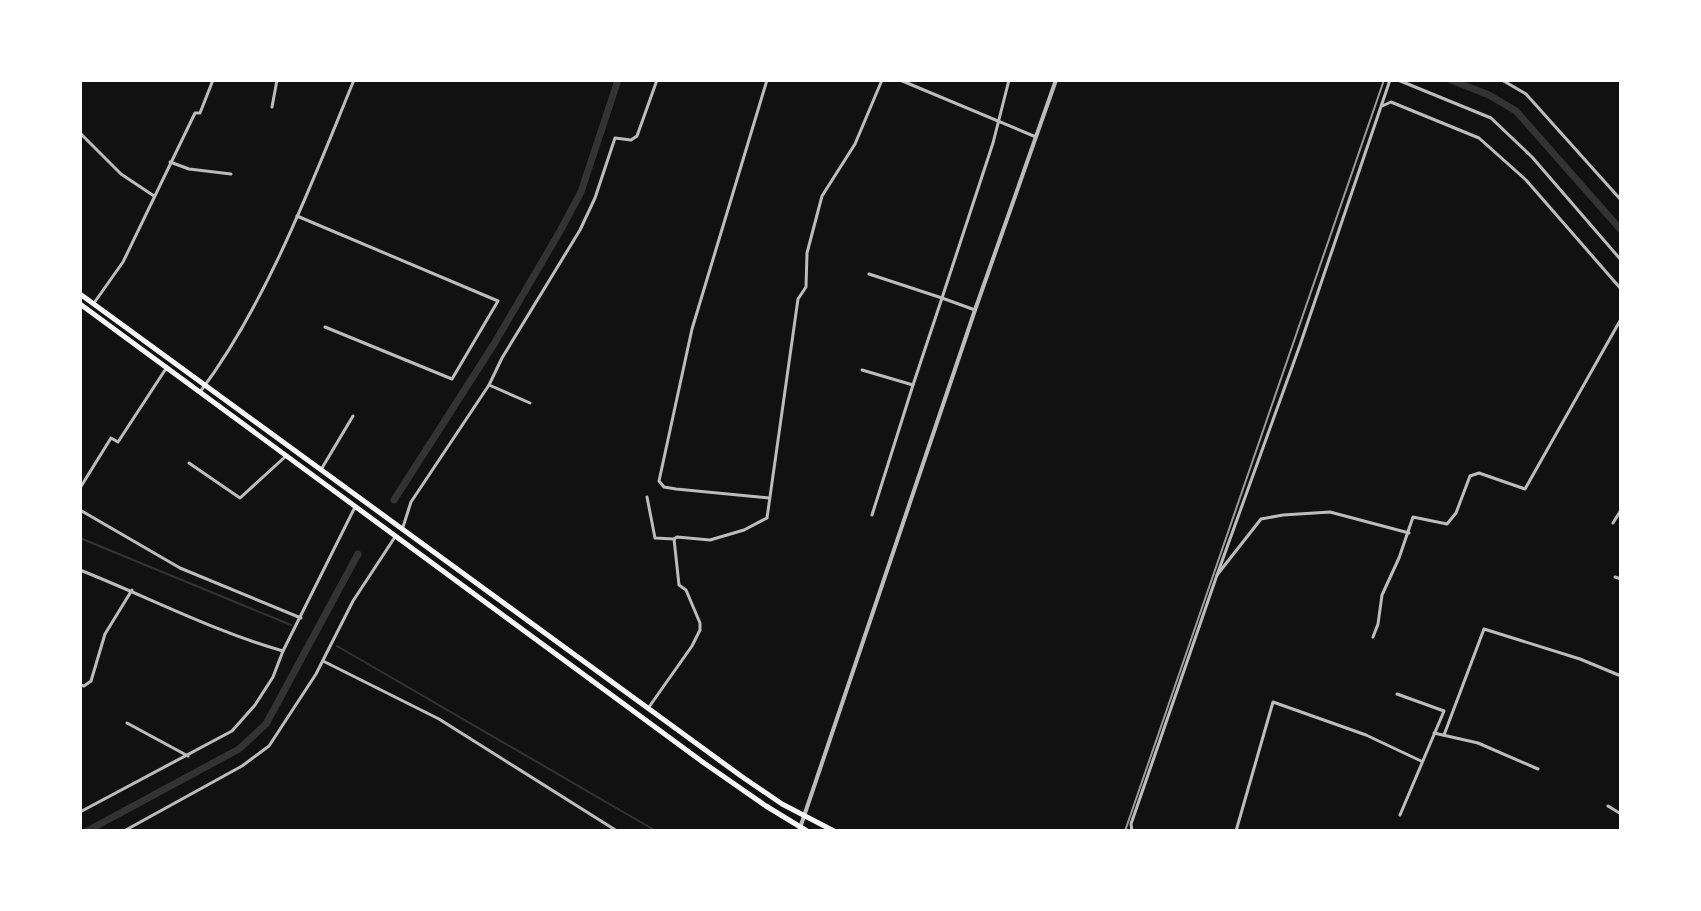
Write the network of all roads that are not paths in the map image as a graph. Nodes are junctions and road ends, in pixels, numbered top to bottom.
1 (213, 80) edge
2 (277, 80) edge
3 (354, 80) edge
4 (657, 80) edge
5 (767, 80) edge
6 (882, 80) edge
7 (900, 80) edge
8 (1009, 80) edge
9 (1056, 80) edge
10 (1390, 80) edge
11 (1398, 80) edge
12 (1502, 80) edge
13 (1382, 106) junction
14 (272, 107) dead end
15 (999, 123) junction
16 (80, 133) edge
17 (1036, 137) junction
18 (170, 162) junction
19 (231, 174) dead end
20 (154, 196) junction
21 (1621, 200) edge
22 (297, 216) junction
23 (1621, 260) edge
24 (869, 274) dead end
25 (1621, 289) edge
26 (80, 294) edge
27 (942, 298) junction
28 (80, 304) edge
29 (94, 304) junction
30 (975, 310) junction
31 (1621, 319) edge
32 (325, 327) dead end
33 (167, 367) junction
34 (862, 370) dead end
35 (205, 385) junction
36 (489, 385) junction
37 (913, 385) junction
38 (200, 392) junction
39 (530, 403) dead end
40 (353, 416) dead end
41 (286, 456) junction
42 (189, 463) dead end
43 (320, 471) junction
44 (80, 488) edge
45 (647, 497) dead end
46 (769, 498) junction
47 (355, 507) junction
48 (80, 510) edge
49 (1621, 510) edge
50 (872, 515) dead end
51 (1613, 523) dead end
52 (401, 529) junction
53 (1409, 533) junction
54 (396, 537) junction
55 (674, 539) junction
56 (80, 570) edge
57 (1217, 575) junction
58 (1615, 577) dead end
59 (1621, 579) edge
60 (132, 590) junction
61 (301, 618) junction
62 (1373, 637) dead end
63 (283, 651) junction
64 (323, 661) junction
65 (1621, 676) edge
66 (80, 685) edge
67 (1397, 694) dead end
68 (648, 708) junction
69 (127, 723) dead end
70 (1434, 733) junction
71 (1444, 735) junction
72 (188, 756) junction
73 (1421, 761) junction
74 (1538, 769) dead end
75 (1608, 806) dead end
76 (80, 812) edge
77 (1621, 813) edge
78 (1400, 815) dead end
79 (805, 816) junction
80 (802, 830) edge
81 (124, 831) edge
82 (617, 831) edge
83 (834, 831) edge
84 (1132, 831) edge
85 (1236, 831) edge

1 - 18 street
2 - 14 street
3 - 22 street
4 - 36 street
5 - 46 street
6 - 46 street
7 - 15 street
8 - 15 street
9 - 17 street
10 - 13 street
11 - 23 street
12 - 21 street
13 - 25 street
13 - 57 street
15 - 17 street
15 - 27 street
16 - 20 street
17 - 30 street
18 - 19 street
18 - 20 street
20 - 29 street
22 - 32 street
22 - 35 street
24 - 27 street
26 - 29 highway
27 - 30 street
27 - 37 street
28 - 33 highway
29 - 35 highway
30 - 79 street
31 - 53 street
33 - 38 highway
33 - 44 street
34 - 37 street
35 - 38 street
35 - 43 highway
36 - 39 street
36 - 52 street
37 - 50 street
38 - 41 highway
40 - 43 street
41 - 42 street
41 - 47 highway
43 - 52 highway
45 - 55 street
46 - 55 street
47 - 54 highway
47 - 61 street
48 - 61 street
49 - 51 street
52 - 68 highway
53 - 57 street
53 - 62 street
54 - 64 street
54 - 80 highway
55 - 68 street
56 - 60 street
57 - 84 street
58 - 59 street
60 - 63 street
60 - 66 street
61 - 63 street
63 - 72 street
64 - 81 street
64 - 82 street
65 - 71 street
67 - 70 street
68 - 79 highway
69 - 72 street
70 - 71 street
70 - 73 street
71 - 74 street
72 - 76 street
73 - 78 street
73 - 85 street
75 - 77 street
79 - 80 street
79 - 83 highway

